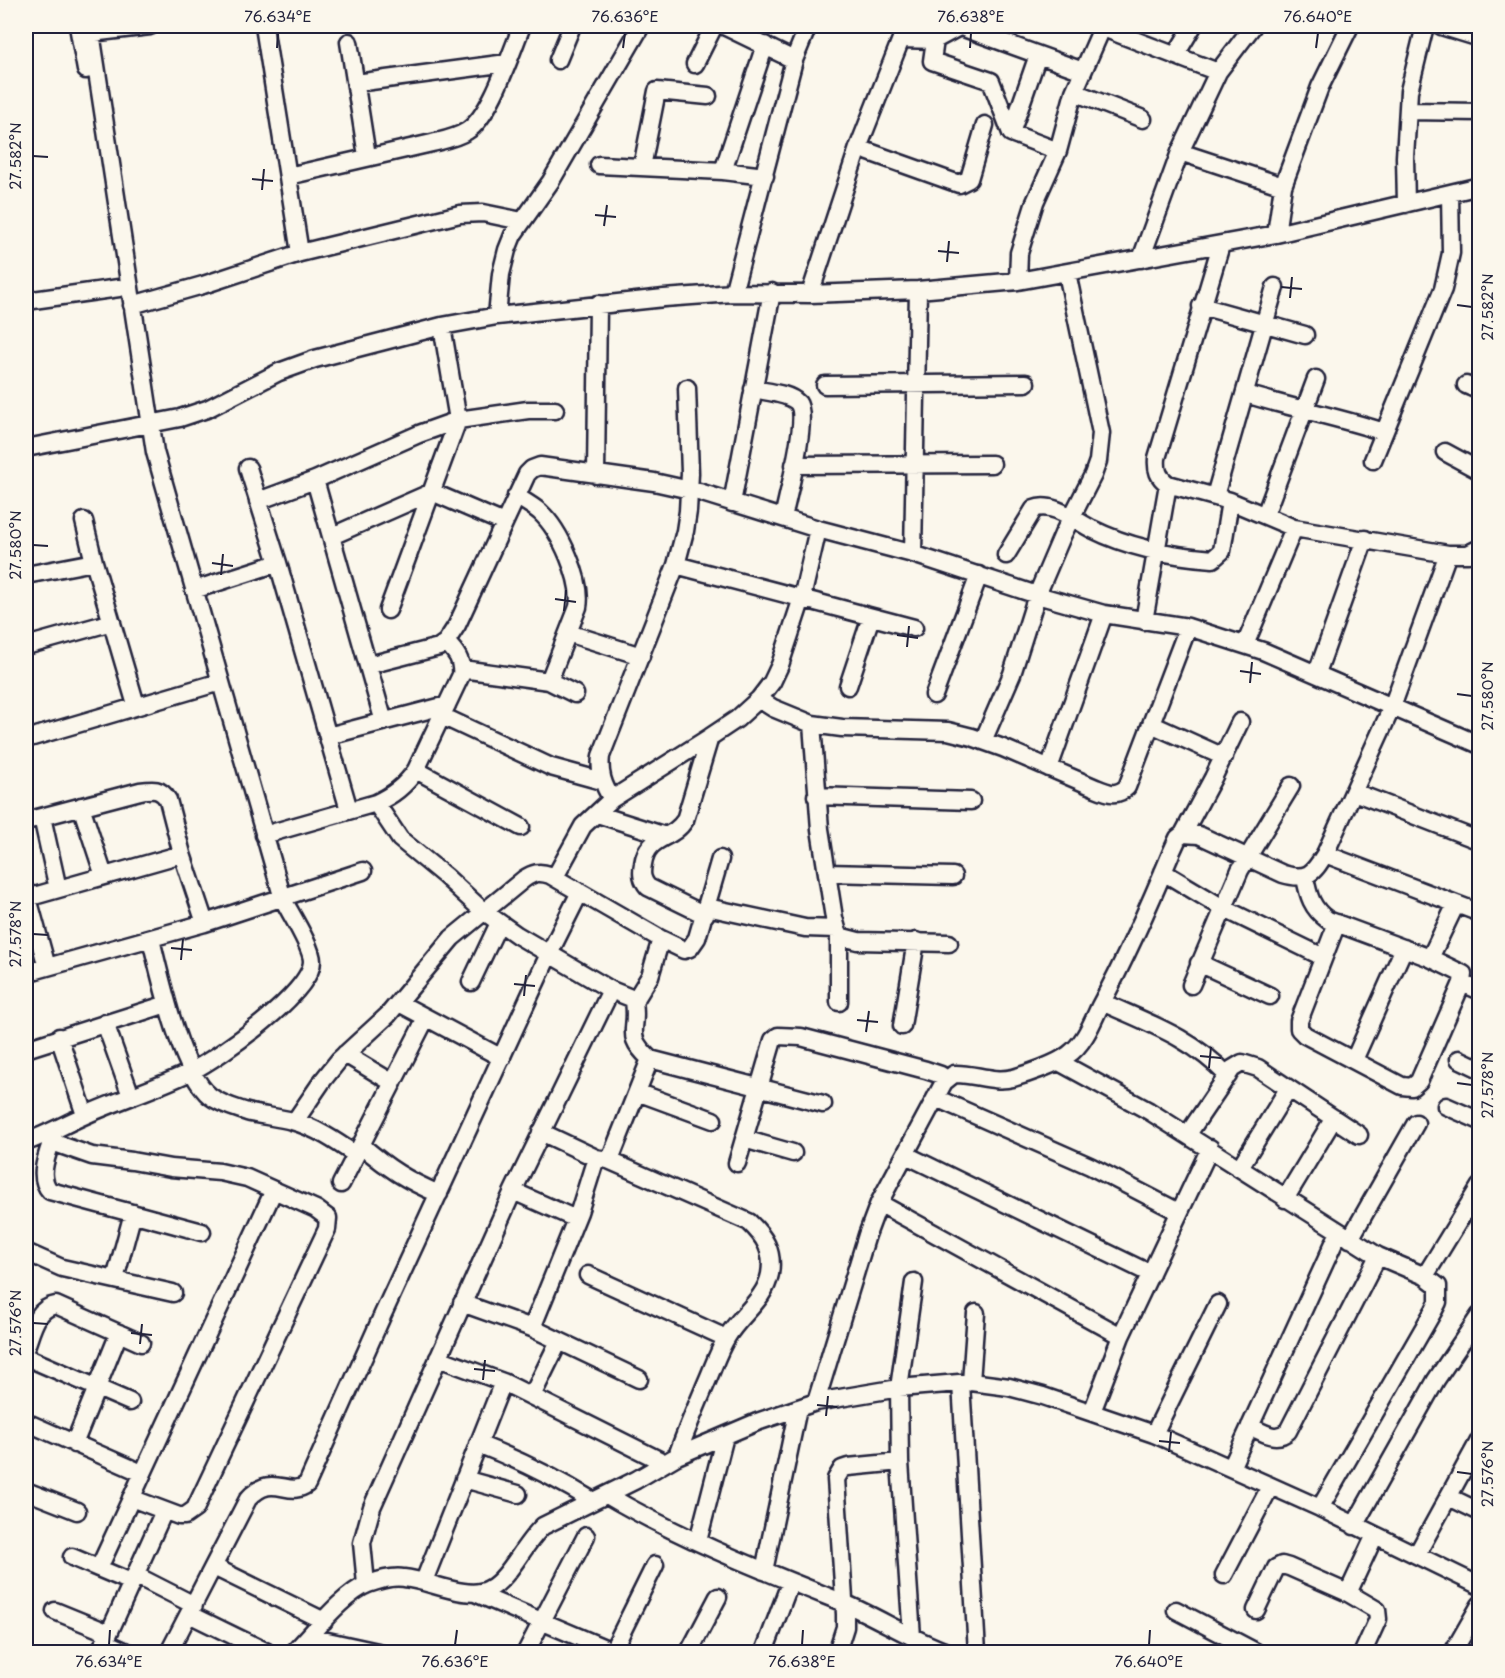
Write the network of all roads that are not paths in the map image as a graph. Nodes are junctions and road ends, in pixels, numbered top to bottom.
1 (150, 26) edge
2 (264, 26) edge
3 (522, 26) edge
4 (572, 26) edge
5 (641, 26) edge
6 (714, 26) edge
7 (724, 26) edge
8 (808, 26) edge
9 (961, 26) edge
10 (1101, 26) edge
11 (1193, 26) edge
12 (1253, 26) edge
13 (1350, 26) edge
14 (1425, 26) edge
15 (1441, 26) edge
16 (87, 28) edge
17 (901, 32) edge
18 (1479, 38) edge
19 (935, 40) junction
20 (349, 42) dead end
21 (765, 45) junction
22 (1038, 55) junction
23 (1175, 56) junction
24 (558, 60) dead end
25 (794, 60) junction
26 (507, 63) junction
27 (696, 64) dead end
28 (1083, 71) junction
29 (1218, 72) junction
30 (356, 83) junction
31 (1074, 92) junction
32 (708, 96) dead end
33 (1408, 111) junction
34 (1479, 112) edge
35 (1143, 119) dead end
36 (985, 125) dead end
37 (1011, 133) junction
38 (858, 148) junction
39 (1058, 151) junction
40 (1180, 152) junction
41 (367, 156) junction
42 (599, 165) dead end
43 (642, 166) junction
44 (723, 171) junction
45 (288, 176) junction
46 (765, 176) junction
47 (1284, 186) junction
48 (1479, 186) edge
49 (1450, 193) junction
50 (1406, 204) junction
51 (522, 221) junction
52 (1276, 234) junction
53 (1221, 245) junction
54 (300, 253) junction
55 (1141, 259) junction
56 (1067, 273) junction
57 (1018, 281) junction
58 (1275, 286) dead end
59 (119, 288) junction
60 (918, 290) junction
61 (771, 292) junction
62 (733, 293) junction
63 (810, 294) junction
64 (26, 301) edge
65 (598, 304) junction
66 (132, 305) junction
67 (1201, 306) junction
68 (497, 316) junction
69 (1266, 325) junction
70 (442, 326) junction
71 (1305, 335) dead end
72 (1316, 379) dead end
73 (1026, 383) dead end
74 (916, 385) junction
75 (825, 386) dead end
76 (687, 388) dead end
77 (753, 389) junction
78 (1246, 393) junction
79 (555, 410) dead end
80 (1304, 412) junction
81 (458, 420) junction
82 (145, 426) junction
83 (1384, 432) junction
84 (26, 448) edge
85 (1445, 452) dead end
86 (1373, 460) dead end
87 (992, 464) dead end
88 (794, 465) junction
89 (915, 465) junction
90 (248, 468) dead end
91 (1479, 471) edge
92 (596, 475) junction
93 (315, 480) junction
94 (1168, 484) junction
95 (690, 490) junction
96 (432, 492) junction
97 (516, 496) junction
98 (1222, 499) junction
99 (258, 501) junction
100 (732, 502) junction
101 (1265, 515) junction
102 (783, 518) junction
103 (1071, 519) junction
104 (84, 521) dead end
105 (504, 523) junction
106 (1294, 528) junction
107 (818, 529) junction
108 (332, 536) junction
109 (1365, 539) junction
110 (1479, 548) edge
111 (1157, 550) junction
112 (913, 554) junction
113 (1448, 554) junction
114 (1006, 555) dead end
115 (94, 562) junction
116 (278, 563) junction
117 (676, 565) junction
118 (26, 575) edge
119 (979, 575) junction
120 (194, 590) junction
121 (1037, 595) junction
122 (802, 598) junction
123 (388, 610) dead end
124 (1104, 614) junction
125 (871, 617) junction
126 (1144, 621) junction
127 (112, 622) junction
128 (1188, 627) junction
129 (914, 628) dead end
130 (568, 633) junction
131 (446, 642) junction
132 (1245, 645) junction
133 (26, 646) edge
134 (641, 656) junction
135 (369, 665) junction
136 (462, 669) junction
137 (1317, 673) junction
138 (549, 681) junction
139 (220, 682) junction
140 (848, 686) dead end
141 (575, 694) dead end
142 (933, 695) dead end
143 (759, 699) junction
144 (136, 705) junction
145 (1392, 707) junction
146 (445, 711) junction
147 (384, 722) junction
148 (1240, 722) dead end
149 (812, 724) junction
150 (1151, 724) junction
151 (328, 736) junction
152 (710, 737) junction
153 (26, 739) edge
154 (983, 741) junction
155 (1479, 745) edge
156 (1224, 757) junction
157 (1049, 768) junction
158 (416, 770) junction
159 (602, 781) junction
160 (1291, 786) dead end
161 (1354, 792) junction
162 (816, 796) junction
163 (612, 799) junction
164 (971, 801) dead end
165 (376, 803) junction
166 (81, 806) junction
167 (350, 810) junction
168 (597, 814) junction
169 (34, 819) edge
170 (521, 828) dead end
171 (1183, 834) junction
172 (264, 835) junction
173 (666, 836) junction
174 (1479, 842) edge
175 (182, 854) junction
176 (1324, 854) junction
177 (1248, 857) junction
178 (720, 859) dead end
179 (363, 871) dead end
180 (1163, 872) junction
181 (827, 873) junction
182 (104, 876) junction
183 (953, 876) dead end
184 (555, 877) junction
185 (1305, 877) junction
186 (58, 889) junction
187 (580, 892) junction
188 (26, 895) edge
189 (283, 899) junction
190 (1456, 904) junction
191 (1223, 908) junction
192 (483, 911) junction
193 (706, 911) junction
194 (1479, 913) edge
195 (205, 923) junction
196 (499, 923) junction
197 (1337, 923) junction
198 (838, 932) junction
199 (151, 939) junction
200 (661, 939) junction
201 (916, 941) junction
202 (949, 943) dead end
203 (1404, 948) junction
204 (549, 954) junction
205 (1323, 957) junction
206 (1430, 958) junction
207 (1199, 963) junction
208 (47, 967) junction
209 (26, 973) edge
210 (471, 982) dead end
211 (1462, 983) junction
212 (1191, 985) dead end
213 (611, 990) junction
214 (1479, 991) edge
215 (1270, 996) dead end
216 (634, 1002) junction
217 (839, 1002) dead end
218 (1102, 1002) junction
219 (399, 1003) junction
220 (167, 1004) junction
221 (426, 1018) junction
222 (105, 1023) junction
223 (902, 1026) dead end
224 (59, 1037) junction
225 (26, 1048) edge
226 (345, 1054) junction
227 (502, 1058) junction
228 (650, 1059) junction
229 (1459, 1059) dead end
230 (1354, 1060) junction
231 (1059, 1062) junction
232 (1479, 1069) edge
233 (191, 1071) junction
234 (1228, 1076) junction
235 (944, 1082) junction
236 (393, 1083) junction
237 (758, 1087) junction
238 (1288, 1089) junction
239 (637, 1092) junction
240 (131, 1096) junction
241 (936, 1098) junction
242 (823, 1104) dead end
243 (1446, 1106) dead end
244 (85, 1115) junction
245 (1334, 1118) junction
246 (713, 1120) dead end
247 (295, 1121) junction
248 (1479, 1121) edge
249 (1416, 1123) dead end
250 (542, 1132) junction
251 (1188, 1134) junction
252 (1359, 1135) dead end
253 (53, 1136) junction
254 (744, 1139) junction
255 (26, 1142) edge
256 (1210, 1148) junction
257 (359, 1150) junction
258 (793, 1153) dead end
259 (906, 1155) junction
260 (602, 1159) junction
261 (737, 1163) dead end
262 (1240, 1167) junction
263 (341, 1184) dead end
264 (1479, 1186) edge
265 (274, 1190) junction
266 (513, 1191) junction
267 (439, 1194) junction
268 (1285, 1199) junction
269 (879, 1203) junction
270 (1179, 1212) junction
271 (133, 1213) junction
272 (576, 1219) junction
273 (201, 1232) dead end
274 (1345, 1235) junction
275 (26, 1252) edge
276 (1378, 1256) junction
277 (1152, 1274) junction
278 (588, 1275) dead end
279 (1425, 1276) junction
280 (115, 1279) junction
281 (914, 1282) dead end
282 (173, 1293) dead end
283 (462, 1303) junction
284 (1218, 1304) dead end
285 (976, 1314) dead end
286 (1479, 1316) edge
287 (532, 1328) junction
288 (119, 1333) junction
289 (1121, 1336) junction
290 (726, 1338) junction
291 (559, 1341) junction
292 (141, 1343) dead end
293 (26, 1347) edge
294 (26, 1358) edge
295 (438, 1358) junction
296 (639, 1380) dead end
297 (503, 1382) junction
298 (966, 1382) junction
299 (96, 1387) junction
300 (899, 1388) junction
301 (532, 1396) junction
302 (816, 1401) junction
303 (130, 1402) dead end
304 (798, 1408) junction
305 (1092, 1412) junction
306 (26, 1422) edge
307 (1250, 1426) junction
308 (1154, 1434) junction
309 (725, 1436) junction
310 (1479, 1439) edge
311 (74, 1444) junction
312 (478, 1444) junction
313 (671, 1460) junction
314 (900, 1462) junction
315 (1231, 1468) junction
316 (142, 1473) junction
317 (464, 1479) junction
318 (1270, 1487) junction
319 (26, 1491) edge
320 (519, 1494) dead end
321 (1449, 1497) junction
322 (131, 1498) junction
323 (600, 1498) junction
324 (1320, 1508) junction
325 (77, 1511) dead end
326 (164, 1511) junction
327 (1479, 1512) edge
328 (1354, 1526) junction
329 (1375, 1535) junction
330 (586, 1536) dead end
331 (698, 1541) junction
332 (1417, 1554) junction
333 (72, 1557) dead end
334 (655, 1565) dead end
335 (214, 1567) junction
336 (99, 1568) junction
337 (764, 1571) junction
338 (1224, 1575) dead end
339 (133, 1579) junction
340 (424, 1581) junction
341 (790, 1583) junction
342 (366, 1584) junction
343 (1479, 1586) edge
344 (475, 1593) junction
345 (1348, 1593) junction
346 (718, 1597) dead end
347 (845, 1604) junction
348 (1479, 1605) edge
349 (191, 1609) junction
350 (1176, 1610) dead end
351 (1256, 1610) dead end
352 (55, 1611) dead end
353 (324, 1621) junction
354 (540, 1622) junction
355 (309, 1637) junction
356 (912, 1637) junction
357 (104, 1642) edge
358 (607, 1651) edge
359 (127, 1653) edge
360 (169, 1653) edge
361 (267, 1653) edge
362 (294, 1653) edge
363 (378, 1653) edge
364 (526, 1653) edge
365 (689, 1653) edge
366 (764, 1653) edge
367 (837, 1653) edge
368 (947, 1653) edge
369 (977, 1653) edge
370 (1256, 1653) edge
371 (1363, 1653) edge
372 (1453, 1653) edge

1 - 16 street
2 - 45 street
3 - 26 street
4 - 24 street
5 - 51 street
6 - 27 street
7 - 21 street
8 - 25 street
9 - 19 street
9 - 22 street
10 - 23 street
10 - 28 street
11 - 23 street
12 - 29 street
13 - 47 street
14 - 33 street
15 - 18 street
16 - 59 street
16 - 66 street
17 - 19 street
17 - 38 street
19 - 37 street
20 - 30 street
21 - 25 street
21 - 44 street
22 - 28 street
22 - 37 street
23 - 29 street
25 - 46 street
26 - 30 street
26 - 41 street
28 - 31 street
29 - 40 street
30 - 41 street
31 - 35 street
31 - 39 street
32 - 43 street
33 - 34 street
33 - 50 street
36 - 38 street
37 - 39 street
38 - 63 street
39 - 57 street
40 - 47 street
40 - 55 street
41 - 45 street
42 - 43 street
43 - 44 street
44 - 46 street
45 - 54 street
46 - 62 street
47 - 52 street
48 - 49 street
49 - 50 street
49 - 83 street
50 - 52 street
51 - 54 street
51 - 68 street
52 - 53 street
53 - 55 street
53 - 67 street
54 - 66 street
55 - 56 street
56 - 57 street
56 - 103 street
57 - 60 street
58 - 69 street
59 - 64 street
59 - 82 street
60 - 63 street
60 - 74 street
61 - 62 street
61 - 63 street
61 - 77 street
62 - 65 street
65 - 68 street
65 - 92 street
66 - 82 street
67 - 69 street
67 - 94 street
68 - 70 street
69 - 71 street
69 - 78 street
70 - 81 street
70 - 82 street
72 - 80 street
73 - 74 street
74 - 75 street
74 - 89 street
76 - 95 street
77 - 88 street
77 - 100 street
78 - 80 street
78 - 98 street
79 - 81 street
80 - 83 street
80 - 101 street
81 - 93 street
81 - 96 street
82 - 84 street
82 - 120 street
83 - 86 street
85 - 91 street
87 - 89 street
88 - 89 street
88 - 102 street
89 - 112 street
90 - 99 street
92 - 95 street
92 - 97 street
93 - 99 street
93 - 108 street
94 - 98 street
94 - 111 street
95 - 100 street
95 - 117 street
96 - 105 street
96 - 108 street
96 - 123 street
97 - 105 street
97 - 130 street
98 - 101 street
98 - 111 street
99 - 116 street
100 - 102 street
101 - 106 street
102 - 107 street
103 - 111 street
103 - 114 street
103 - 121 street
104 - 115 street
105 - 131 street
106 - 109 street
106 - 132 street
107 - 112 street
107 - 122 street
108 - 135 street
109 - 113 street
109 - 137 street
110 - 113 street
111 - 126 street
112 - 119 street
113 - 145 street
115 - 118 street
115 - 127 street
116 - 120 street
116 - 151 street
117 - 122 street
117 - 134 street
119 - 121 street
119 - 142 street
120 - 139 street
121 - 124 street
121 - 154 street
122 - 125 street
122 - 143 street
124 - 126 street
124 - 157 street
125 - 129 street
125 - 140 street
126 - 128 street
127 - 133 street
127 - 144 street
128 - 132 street
128 - 150 street
130 - 134 street
130 - 138 street
131 - 135 street
131 - 136 street
132 - 137 street
134 - 159 street
135 - 147 street
136 - 138 street
136 - 146 street
137 - 145 street
138 - 141 street
139 - 144 street
139 - 172 street
143 - 149 street
143 - 152 street
144 - 153 street
145 - 155 street
145 - 161 street
146 - 147 street
146 - 158 street
146 - 159 street
147 - 151 street
148 - 156 street
149 - 154 street
149 - 162 street
150 - 156 street
150 - 157 street
151 - 167 street
152 - 163 street
152 - 173 street
154 - 157 street
156 - 171 street
158 - 165 street
158 - 170 street
159 - 163 street
160 - 177 street
161 - 174 street
161 - 176 street
162 - 164 street
162 - 181 street
163 - 168 street
165 - 167 street
165 - 192 street
166 - 169 street
166 - 175 street
166 - 182 street
167 - 172 street
168 - 173 street
168 - 184 street
169 - 186 street
171 - 177 street
171 - 180 street
172 - 189 street
173 - 193 street
175 - 182 street
175 - 195 street
176 - 185 street
176 - 190 street
177 - 185 street
177 - 191 street
178 - 193 street
179 - 189 street
180 - 191 street
180 - 218 street
181 - 183 street
181 - 198 street
182 - 186 street
184 - 187 street
184 - 192 street
185 - 197 street
186 - 188 street
187 - 200 street
187 - 204 street
188 - 208 street
189 - 195 street
189 - 233 street
190 - 194 street
190 - 206 street
191 - 205 street
191 - 207 street
192 - 196 street
192 - 219 street
193 - 198 street
193 - 200 street
195 - 199 street
196 - 204 street
196 - 210 street
197 - 203 street
197 - 205 street
198 - 201 street
198 - 217 street
199 - 208 street
199 - 220 street
200 - 216 street
201 - 202 street
201 - 223 street
203 - 206 street
203 - 230 street
204 - 213 street
204 - 227 street
205 - 230 street
206 - 211 street
207 - 212 street
207 - 215 street
208 - 209 street
211 - 214 street
211 - 230 street
213 - 216 street
213 - 250 street
216 - 228 street
218 - 231 street
218 - 234 street
219 - 221 street
219 - 226 street
220 - 222 street
220 - 233 street
221 - 227 street
221 - 236 street
222 - 224 street
222 - 240 street
224 - 225 street
224 - 244 street
226 - 236 street
226 - 247 street
227 - 267 street
228 - 237 street
228 - 239 street
229 - 232 street
231 - 235 street
231 - 251 street
233 - 240 street
233 - 247 street
234 - 238 street
234 - 251 street
235 - 237 street
235 - 241 street
236 - 257 street
237 - 242 street
237 - 254 street
238 - 245 street
238 - 262 street
239 - 246 street
239 - 260 street
240 - 244 street
241 - 259 street
241 - 270 street
243 - 248 street
244 - 253 street
245 - 252 street
245 - 268 street
247 - 257 street
249 - 274 street
250 - 260 street
250 - 266 street
251 - 256 street
253 - 255 street
253 - 265 street
253 - 271 street
254 - 258 street
254 - 261 street
256 - 262 street
256 - 270 street
257 - 263 street
257 - 267 street
259 - 269 street
259 - 277 street
260 - 272 street
260 - 290 street
262 - 268 street
264 - 279 street
265 - 316 street
265 - 326 street
266 - 272 street
266 - 283 street
267 - 335 street
268 - 274 street
269 - 289 street
269 - 302 street
270 - 277 street
271 - 273 street
271 - 280 street
272 - 287 street
274 - 276 street
274 - 307 street
275 - 280 street
276 - 279 street
276 - 307 street
277 - 289 street
278 - 290 street
279 - 324 street
280 - 282 street
281 - 300 street
283 - 287 street
283 - 295 street
284 - 308 street
285 - 298 street
286 - 328 street
287 - 291 street
288 - 292 street
288 - 293 street
288 - 299 street
289 - 305 street
290 - 313 street
291 - 296 street
291 - 301 street
294 - 299 street
295 - 297 street
295 - 342 street
297 - 301 street
297 - 312 street
298 - 300 street
298 - 305 street
298 - 369 street
299 - 303 street
299 - 311 street
300 - 302 street
300 - 314 street
301 - 313 street
302 - 304 street
304 - 309 street
304 - 337 street
305 - 308 street
306 - 311 street
307 - 315 street
308 - 315 street
309 - 313 street
309 - 331 street
310 - 321 street
311 - 316 street
312 - 317 street
312 - 323 street
313 - 323 street
314 - 347 street
314 - 356 street
315 - 318 street
316 - 322 street
317 - 320 street
317 - 340 street
318 - 324 street
318 - 338 street
319 - 325 street
321 - 327 street
321 - 332 street
322 - 326 street
322 - 336 street
323 - 331 street
323 - 344 street
324 - 328 street
326 - 339 street
328 - 329 street
329 - 332 street
329 - 345 street
330 - 354 street
331 - 337 street
332 - 343 street
333 - 336 street
334 - 358 street
335 - 349 street
335 - 353 street
336 - 339 street
337 - 341 street
339 - 349 street
339 - 357 street
340 - 342 street
340 - 344 street
341 - 347 street
341 - 366 street
342 - 353 street
344 - 354 street
345 - 351 street
345 - 371 street
346 - 365 street
347 - 356 street
347 - 367 street
348 - 372 street
349 - 360 street
349 - 361 street
350 - 370 street
352 - 357 street
353 - 355 street
354 - 358 street
354 - 364 street
355 - 362 street
355 - 363 street
356 - 368 street
357 - 359 street

